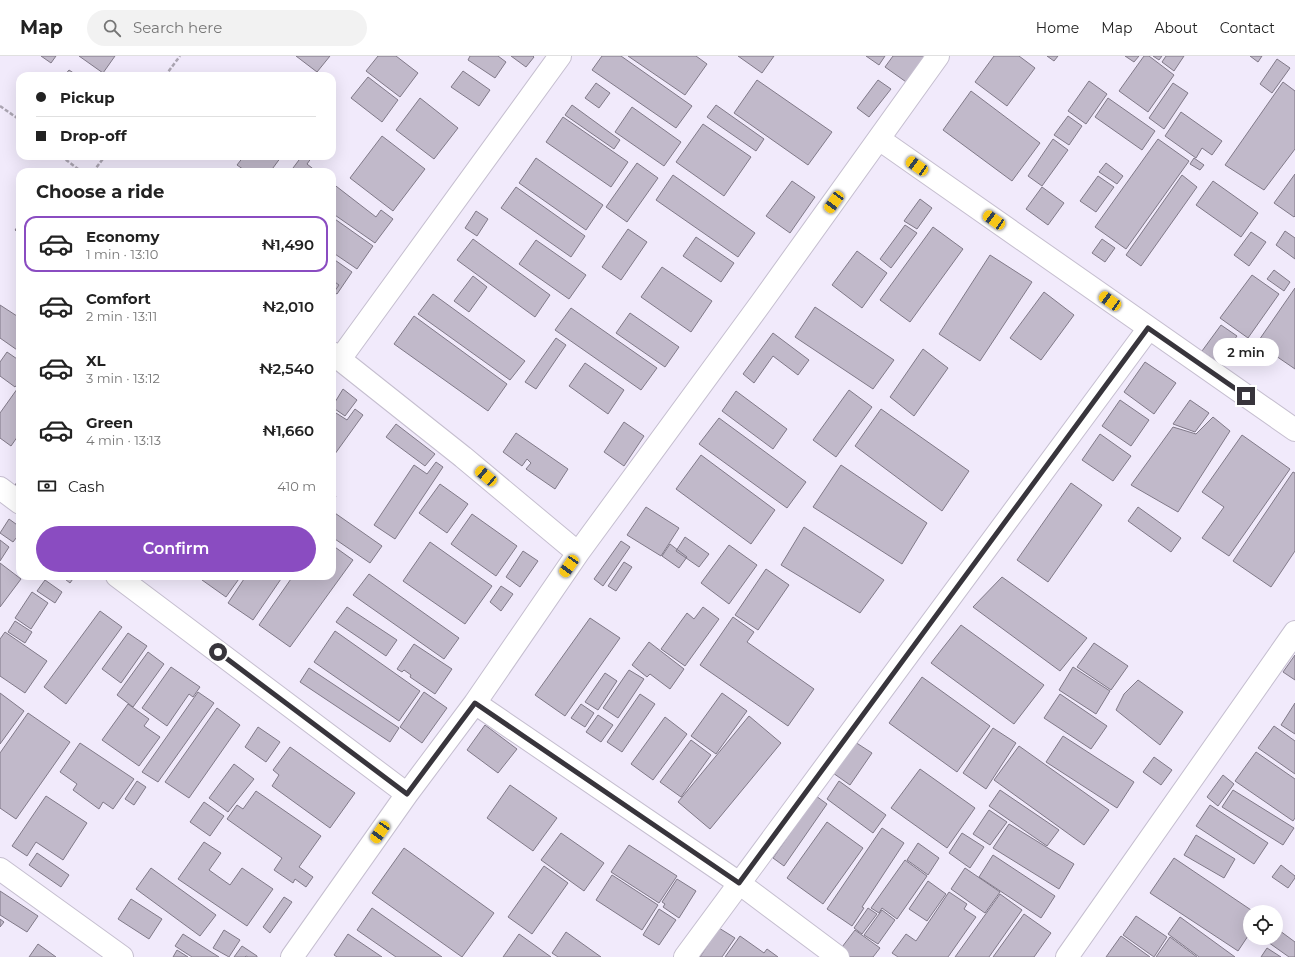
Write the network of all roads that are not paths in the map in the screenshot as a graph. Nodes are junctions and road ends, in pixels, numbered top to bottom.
1 (560, 56) edge
2 (938, 56) edge
3 (879, 139) junction
4 (1148, 328) junction
5 (336, 356) edge
6 (1295, 430) edge
7 (0, 488) edge
8 (16, 500) edge
9 (578, 553) junction
10 (122, 580) edge
11 (1295, 632) edge
12 (475, 703) junction
13 (407, 794) junction
14 (0, 869) edge
15 (739, 883) junction
16 (122, 957) edge
17 (292, 957) edge
18 (685, 957) edge
19 (838, 957) edge
20 (1067, 957) edge

1 - 5 street
2 - 3 street
3 - 4 street
3 - 9 street
4 - 6 street
4 - 15 street
5 - 9 street
7 - 8 street
9 - 12 street
10 - 13 street
11 - 20 street
12 - 13 street
12 - 15 street
13 - 17 street
14 - 16 street
15 - 18 street
15 - 19 street

